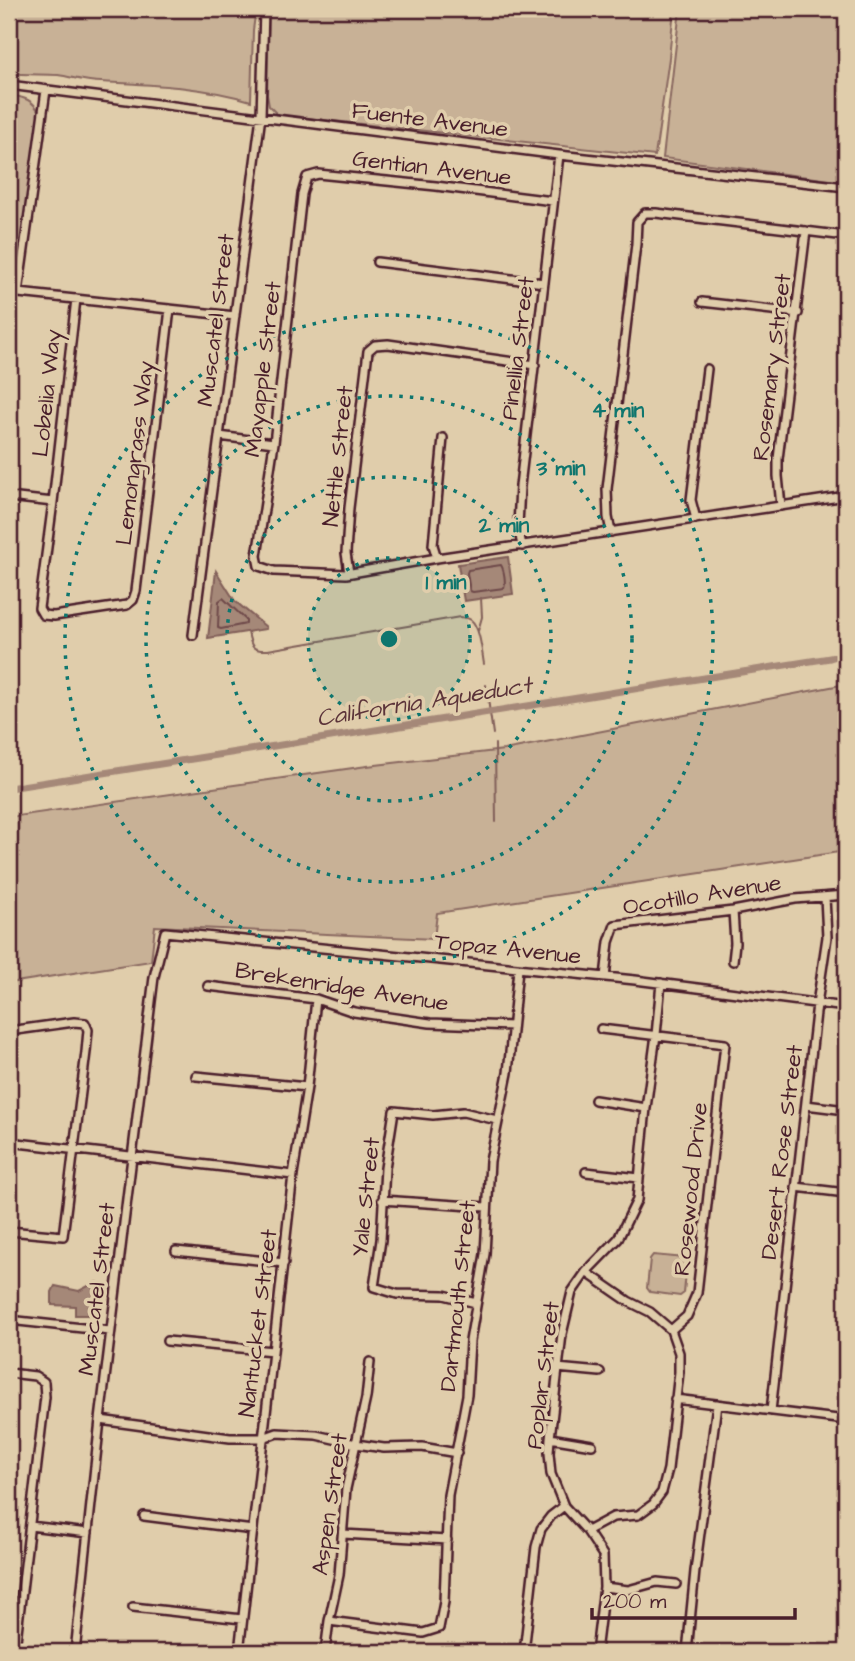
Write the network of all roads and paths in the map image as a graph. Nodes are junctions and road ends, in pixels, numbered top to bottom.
1 (264, 9) edge
2 (9, 85) edge
3 (46, 90) junction
4 (261, 117) junction
5 (559, 155) junction
6 (307, 177) joint
7 (846, 187) edge
8 (553, 201) junction
9 (806, 231) junction
10 (846, 236) edge
11 (377, 262) dead end
12 (544, 283) junction
13 (9, 292) edge
14 (18, 293) junction
15 (76, 299) junction
16 (702, 302) dead end
17 (170, 310) junction
18 (797, 313) junction
19 (234, 316) junction
20 (535, 365) junction
21 (707, 369) dead end
22 (219, 436) junction
23 (443, 438) dead end
24 (274, 443) junction
25 (846, 496) edge
26 (9, 497) edge
27 (53, 502) junction
28 (781, 506) junction
29 (696, 519) junction
30 (611, 532) junction
31 (522, 545) junction
32 (437, 558) junction
33 (349, 573) junction
34 (43, 615) joint
35 (193, 635) dead end
36 (846, 895) edge
37 (825, 897) junction
38 (733, 911) junction
39 (164, 932) joint
40 (733, 961) dead end
41 (518, 969) junction
42 (605, 977) junction
43 (661, 983) junction
44 (208, 985) dead end
45 (316, 999) junction
46 (817, 1004) junction
47 (846, 1007) edge
48 (512, 1026) junction
49 (601, 1029) dead end
50 (9, 1031) edge
51 (656, 1035) junction
52 (196, 1076) dead end
53 (307, 1087) junction
54 (595, 1100) dead end
55 (806, 1105) junction
56 (646, 1108) junction
57 (846, 1110) edge
58 (497, 1120) junction
59 (9, 1142) edge
60 (74, 1150) junction
61 (132, 1157) junction
62 (586, 1172) dead end
63 (293, 1175) junction
64 (639, 1178) junction
65 (796, 1187) junction
66 (846, 1193) edge
67 (382, 1200) junction
68 (486, 1207) junction
69 (9, 1231) edge
70 (176, 1251) dead end
71 (285, 1263) junction
72 (586, 1272) junction
73 (476, 1303) junction
74 (9, 1320) edge
75 (671, 1330) junction
76 (110, 1331) junction
77 (167, 1341) dead end
78 (273, 1352) junction
79 (370, 1362) dead end
80 (557, 1368) junction
81 (600, 1372) dead end
82 (9, 1373) edge
83 (675, 1399) junction
84 (717, 1404) junction
85 (771, 1411) junction
86 (100, 1420) junction
87 (846, 1420) edge
88 (263, 1438) junction
89 (550, 1438) junction
90 (356, 1444) junction
91 (592, 1446) dead end
92 (457, 1453) junction
93 (564, 1506) junction
94 (144, 1516) dead end
95 (30, 1526) junction
96 (253, 1530) junction
97 (587, 1531) junction
98 (88, 1532) junction
99 (343, 1534) junction
100 (447, 1540) junction
101 (676, 1584) dead end
102 (604, 1587) junction
103 (133, 1607) dead end
104 (242, 1619) junction
105 (329, 1621) junction
106 (12, 1649) edge
107 (75, 1652) edge
108 (239, 1652) edge
109 (325, 1652) edge
110 (524, 1652) edge
111 (596, 1652) edge
112 (687, 1652) edge

1 - 4 street, Muscatel Street
2 - 3 street, Fuente Avenue
3 - 4 street, Fuente Avenue
3 - 14 street
4 - 5 street, Fuente Avenue
4 - 19 street, Muscatel Street
5 - 7 street, Fuente Avenue
5 - 8 street, Pinellia Street
6 - 8 street, Gentian Avenue
6 - 24 street, Mayapple Street
8 - 12 street, Pinellia Street
9 - 10 street
9 - 18 street, Rosemary Street
9 - 30 street
11 - 12 street
12 - 20 street, Pinellia Street
13 - 14 street
14 - 15 street
15 - 17 street
15 - 27 street, Lobelia Way
16 - 18 street
17 - 19 street
17 - 34 street, Lemongrass Way
18 - 28 street, Rosemary Street
19 - 22 street, Muscatel Street
20 - 31 street, Pinellia Street
20 - 33 street, Nettle Street
21 - 29 street
22 - 24 street
22 - 35 street, Muscatel Street
23 - 32 street
24 - 33 street, Mayapple Street
25 - 28 street
26 - 27 street
27 - 34 street, Lobelia Way
28 - 29 street
29 - 30 street
30 - 31 street
31 - 32 street
32 - 33 street
36 - 37 street, Ocotillo Avenue
37 - 38 street, Ocotillo Avenue
37 - 46 street, Desert Rose Street
38 - 40 street
38 - 42 street, Ocotillo Avenue
39 - 41 street, Topaz Avenue
39 - 61 street, Muscatel Street
41 - 42 street, Topaz Avenue
41 - 48 street, Dartmouth Street
42 - 43 street, Topaz Avenue
43 - 46 street, Topaz Avenue
43 - 51 street, Poplar Street
44 - 45 street, Brekenridge Avenue
45 - 48 street, Brekenridge Avenue
45 - 53 street, Nantucket Street
46 - 47 street, Topaz Avenue
46 - 55 street, Desert Rose Street
48 - 58 street, Dartmouth Street
49 - 51 street
50 - 60 street
51 - 56 street, Poplar Street
51 - 75 street, Rosewood Drive
52 - 53 street
53 - 63 street, Nantucket Street
54 - 56 street
55 - 57 street
55 - 65 street, Desert Rose Street
56 - 64 street, Poplar Street
58 - 67 street, Yale Street
58 - 68 street, Dartmouth Street
59 - 60 street
60 - 61 street
60 - 69 street
61 - 63 street
61 - 76 street, Muscatel Street
62 - 64 street
63 - 71 street, Nantucket Street
64 - 72 street, Poplar Street
65 - 66 street
65 - 85 street, Desert Rose Street
67 - 68 street
67 - 73 street, Yale Street
68 - 73 street, Dartmouth Street
70 - 71 street
71 - 78 street, Nantucket Street
72 - 75 street
72 - 80 street, Poplar Street
73 - 92 street, Dartmouth Street
74 - 76 street
75 - 83 street
76 - 86 street, Muscatel Street
77 - 78 street
78 - 88 street, Nantucket Street
79 - 90 street, Aspen Street
80 - 81 street
80 - 89 street, Poplar Street
82 - 95 street
83 - 84 street
83 - 97 street
84 - 85 street
84 - 112 street
85 - 87 street
86 - 88 street
86 - 98 street, Muscatel Street
88 - 90 street
88 - 96 street, Nantucket Street
89 - 91 street
89 - 93 street, Poplar Street
90 - 92 street
90 - 99 street, Aspen Street
92 - 100 street, Dartmouth Street
93 - 97 street, Poplar Street
93 - 110 street
94 - 96 street
95 - 98 street
95 - 106 street
96 - 104 street, Nantucket Street
97 - 102 street, Poplar Street
98 - 107 street, Muscatel Street
99 - 100 street
99 - 105 street, Aspen Street
100 - 105 street, Dartmouth Street
101 - 102 street
102 - 111 street, Poplar Street
103 - 104 street
104 - 108 street, Nantucket Street
105 - 109 street, Aspen Street

